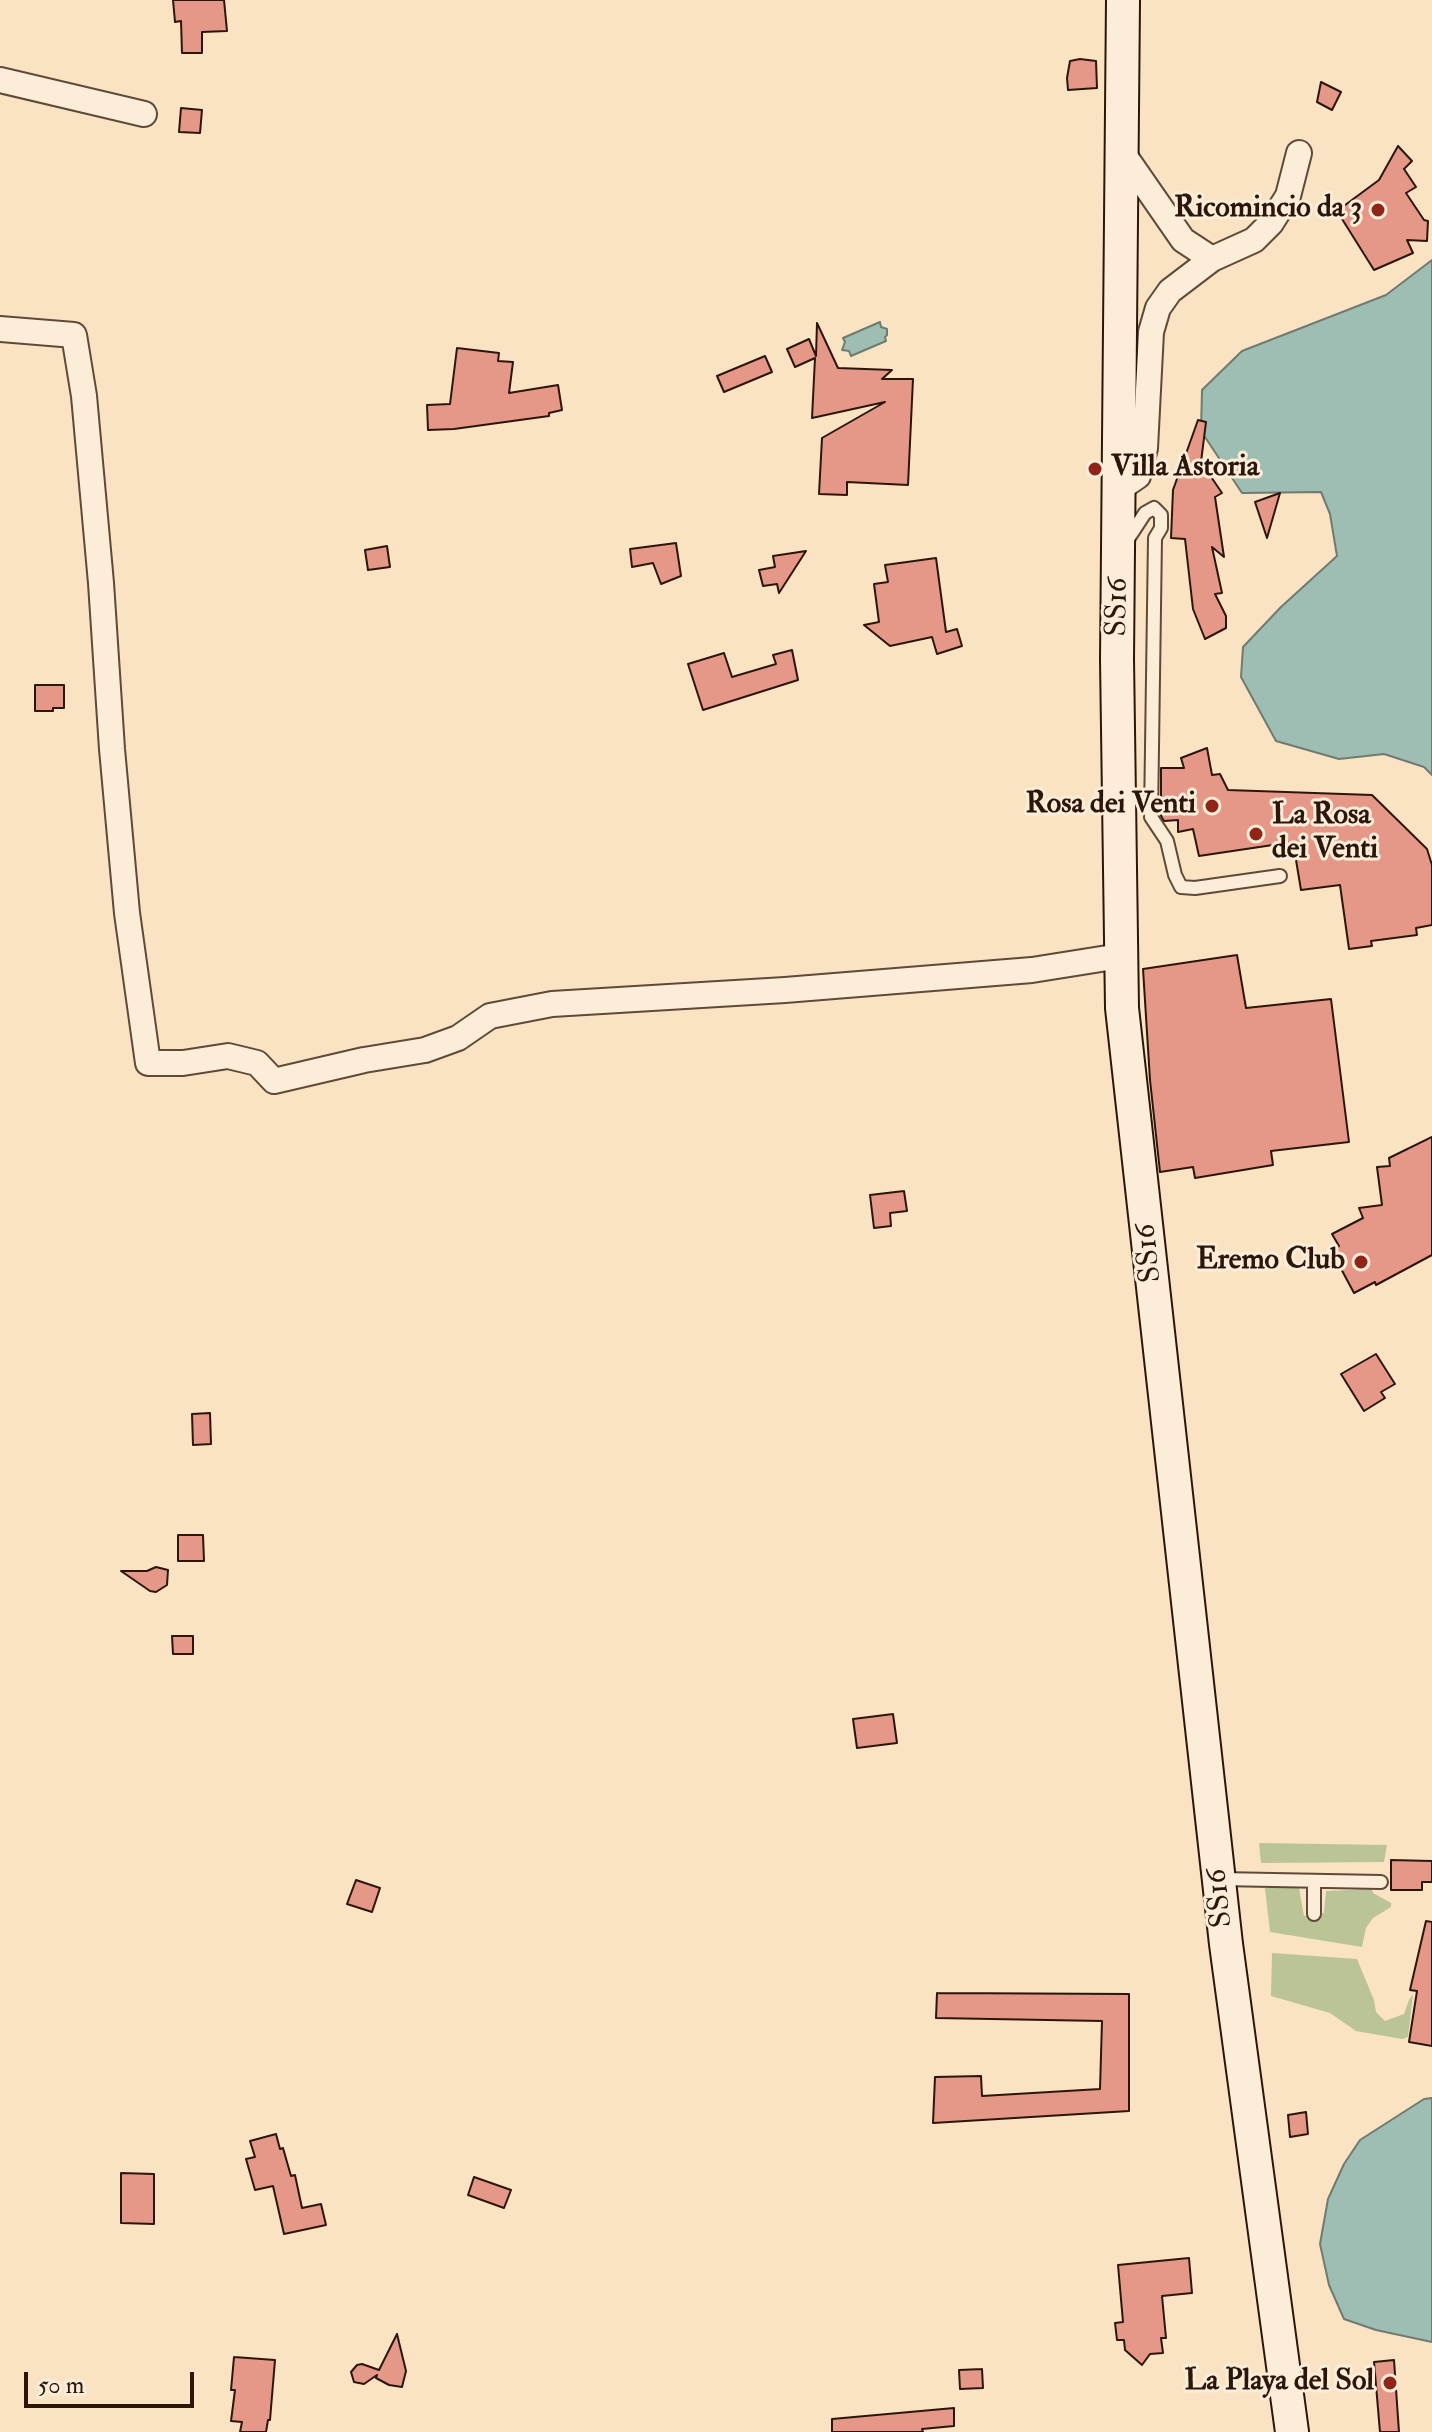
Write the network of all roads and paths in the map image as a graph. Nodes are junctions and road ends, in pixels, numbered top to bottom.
1 (1123, 0) edge
2 (0, 80) edge
3 (144, 114) dead end
4 (1122, 152) junction
5 (1299, 153) dead end
6 (1212, 259) junction
7 (0, 329) edge
8 (1119, 489) junction
9 (1120, 551) junction
10 (1280, 876) dead end
11 (1120, 956) junction
12 (1219, 1879) junction
13 (1314, 1882) junction
14 (1381, 1882) dead end
15 (1314, 1914) dead end
16 (1292, 2432) edge

1 - 4 main road, SS16
2 - 3 street
4 - 6 street
4 - 8 main road, SS16
5 - 6 street
6 - 8 street
7 - 11 street
8 - 9 main road, SS16
9 - 10 lane
9 - 11 main road, SS16
11 - 12 main road, SS16
12 - 13 lane
12 - 16 main road, SS16
13 - 14 lane
13 - 15 lane

